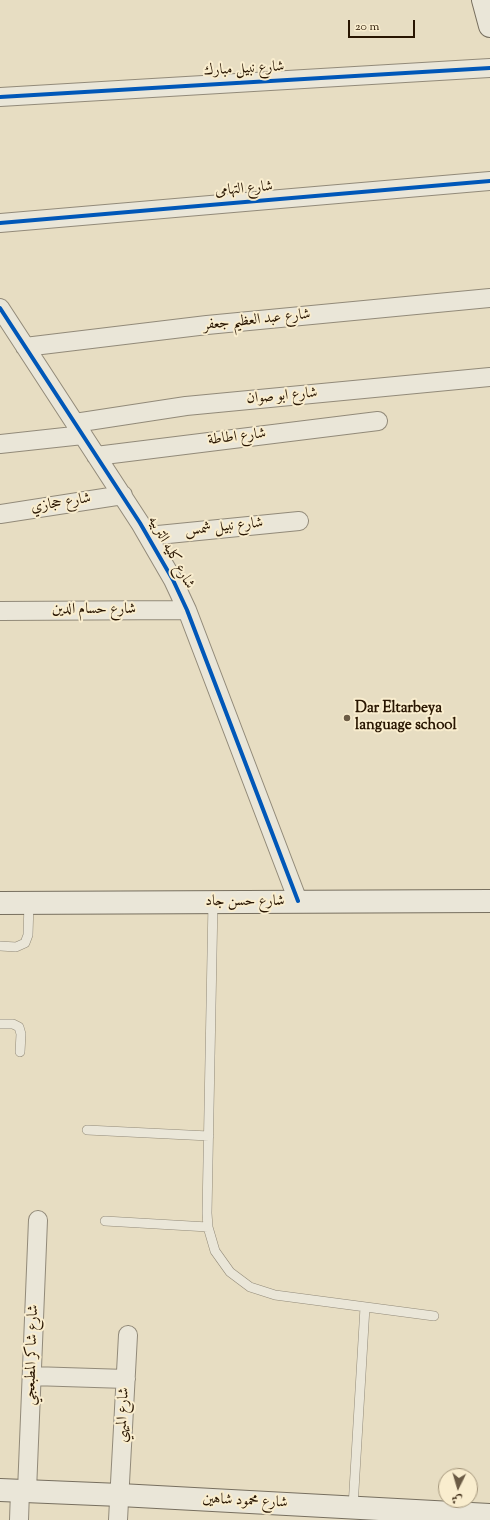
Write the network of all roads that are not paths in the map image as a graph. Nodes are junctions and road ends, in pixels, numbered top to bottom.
1 (483, 0) edge
2 (490, 26) edge
3 (490, 68) edge
4 (0, 97) edge
5 (490, 181) edge
6 (0, 223) edge
7 (490, 298) edge
8 (0, 308) edge
9 (25, 347) junction
10 (490, 377) edge
11 (378, 421) dead end
12 (79, 429) junction
13 (0, 444) edge
14 (96, 456) junction
15 (122, 495) junction
16 (0, 514) edge
17 (299, 521) dead end
18 (148, 536) junction
19 (187, 610) junction
20 (0, 611) edge
21 (298, 901) junction
22 (490, 901) edge
23 (213, 902) junction
24 (0, 903) edge
25 (29, 903) junction
26 (0, 946) edge
27 (0, 1024) edge
28 (20, 1052) dead end
29 (87, 1130) dead end
30 (209, 1136) junction
31 (38, 1220) dead end
32 (105, 1221) dead end
33 (208, 1227) junction
34 (365, 1307) junction
35 (434, 1316) dead end
36 (128, 1335) dead end
37 (32, 1376) junction
38 (126, 1379) junction
39 (16, 1491) edge
40 (120, 1495) junction
41 (353, 1507) junction
42 (486, 1513) edge
43 (19, 1520) edge
44 (118, 1520) edge

1 - 2 main road
3 - 4 street, شارع نبيل مبارك
5 - 6 street, شارع التهامى
7 - 9 street, شارع عبد العظيم جعفر
8 - 9 street, شارع كليه التربيه
9 - 12 street, شارع كليه التربيه
10 - 12 street, شارع ابو صوان
11 - 14 street, شارع اطاطة
12 - 13 street, شارع ابو صوان
12 - 14 street, شارع كليه التربيه
14 - 15 street, شارع كليه التربيه
15 - 16 street, شارع حجازي
15 - 18 street, شارع كليه التربيه
17 - 18 street, شارع نبيل شمس
18 - 19 street, شارع كليه التربيه
19 - 20 street, شارع حسام الدين
19 - 21 street, شارع كليه التربيه
21 - 22 main road, شارع حسن جاد
21 - 23 main road, شارع حسن جاد
23 - 25 main road, شارع حسن جاد
23 - 30 lane
24 - 25 main road, شارع حسن جاد
25 - 26 lane
27 - 28 lane
29 - 30 lane
30 - 33 lane
31 - 37 street, شارع شاكر المطبعجي
32 - 33 lane
33 - 34 lane
34 - 35 lane
34 - 41 lane
36 - 38 street, شارع الميهي
37 - 38 street
37 - 39 street, شارع شاكر المطبعجي
38 - 40 street, شارع الميهي
39 - 40 main road, شارع محمود شاهين
39 - 43 street, شارع شاكر المطبعجي
40 - 41 main road, شارع محمود شاهين
40 - 44 street, شارع الميهي
41 - 42 main road, شارع محمود شاهين

